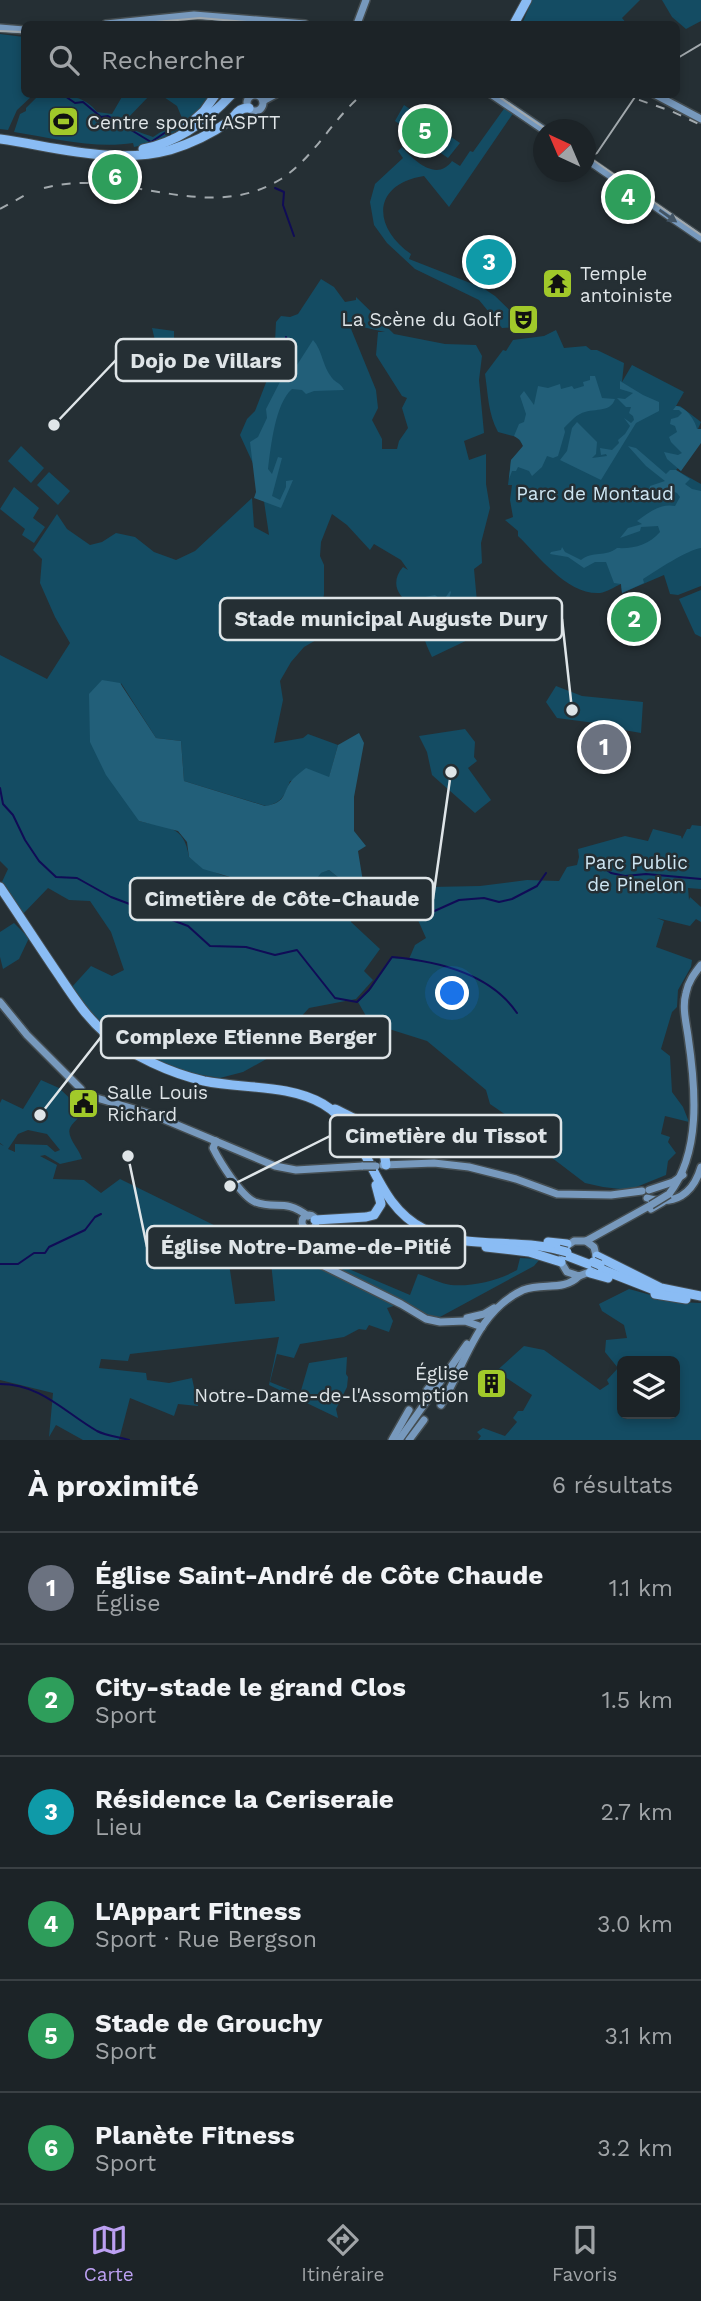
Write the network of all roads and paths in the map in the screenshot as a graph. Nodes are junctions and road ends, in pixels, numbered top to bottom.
1 (366, 0) edge
2 (526, 0) edge
3 (206, 15) junction
4 (133, 21) edge
5 (206, 21) edge
6 (272, 21) edge
7 (357, 21) edge
8 (514, 21) edge
9 (515, 21) edge
10 (0, 28) edge
11 (21, 30) edge
12 (213, 98) edge
13 (230, 98) edge
14 (260, 98) edge
15 (269, 98) edge
16 (497, 98) edge
17 (662, 98) edge
18 (247, 99) edge
19 (263, 101) junction
20 (701, 119) edge
21 (533, 123) edge
22 (0, 136) edge
23 (146, 151) junction
24 (596, 166) edge
25 (701, 239) edge
26 (0, 889) edge
27 (699, 969) edge
28 (0, 1002) edge
29 (238, 1086) junction
30 (701, 1098) edge
31 (313, 1099) junction
32 (216, 1141) junction
33 (699, 1148) junction
34 (699, 1158) dead end
35 (386, 1166) junction
36 (701, 1167) edge
37 (698, 1177) junction
38 (688, 1178) junction
39 (374, 1180) junction
40 (651, 1196) junction
41 (308, 1216) junction
42 (614, 1224) junction
43 (304, 1231) junction
44 (586, 1241) junction
45 (467, 1242) junction
46 (563, 1253) junction
47 (595, 1262) junction
48 (567, 1272) junction
49 (579, 1276) junction
50 (701, 1297) edge
51 (486, 1316) junction
52 (477, 1323) junction
53 (472, 1340) junction
54 (427, 1390) dead end
55 (441, 1405) dead end
56 (410, 1410) dead end
57 (424, 1420) dead end
58 (393, 1440) edge
59 (401, 1440) edge
60 (409, 1440) edge

1 - 7 main road
2 - 8 highway
2 - 9 highway
3 - 4 main road
3 - 5 main road
3 - 6 main road
10 - 11 main road
12 - 23 highway
13 - 23 highway
14 - 19 main road
15 - 19 main road
16 - 21 main road
17 - 20 main road
18 - 19 main road
18 - 23 highway
22 - 23 highway
24 -> 25 main road
26 - 29 highway
27 - 30 main road
27 - 33 main road
28 - 32 main road
29 - 31 highway
29 - 39 highway
31 - 35 highway
31 - 45 highway
32 - 35 main road, bridge
32 - 41 main road
33 - 40 main road
33 - 40 main road
34 - 38 main road
35 - 40 main road
36 - 37 main road
37 - 38 main road
37 - 40 main road
38 - 40 main road
39 - 41 highway
39 - 45 highway
40 - 42 main road
40 - 42 main road
40 - 47 main road
41 - 43 main road
41 - 43 main road
42 - 44 main road
43 - 52 main road
44 - 46 main road
44 - 47 main road
45 - 46 highway
46 - 47 highway
46 - 48 main road
47 - 49 main road
47 - 50 highway
47 - 50 highway
48 - 49 main road
48 - 51 main road
49 - 51 main road
51 - 52 main road
51 - 52 main road
52 - 53 main road
53 - 54 main road
53 - 55 main road
53 - 59 main road
56 - 58 main road
57 - 60 main road

